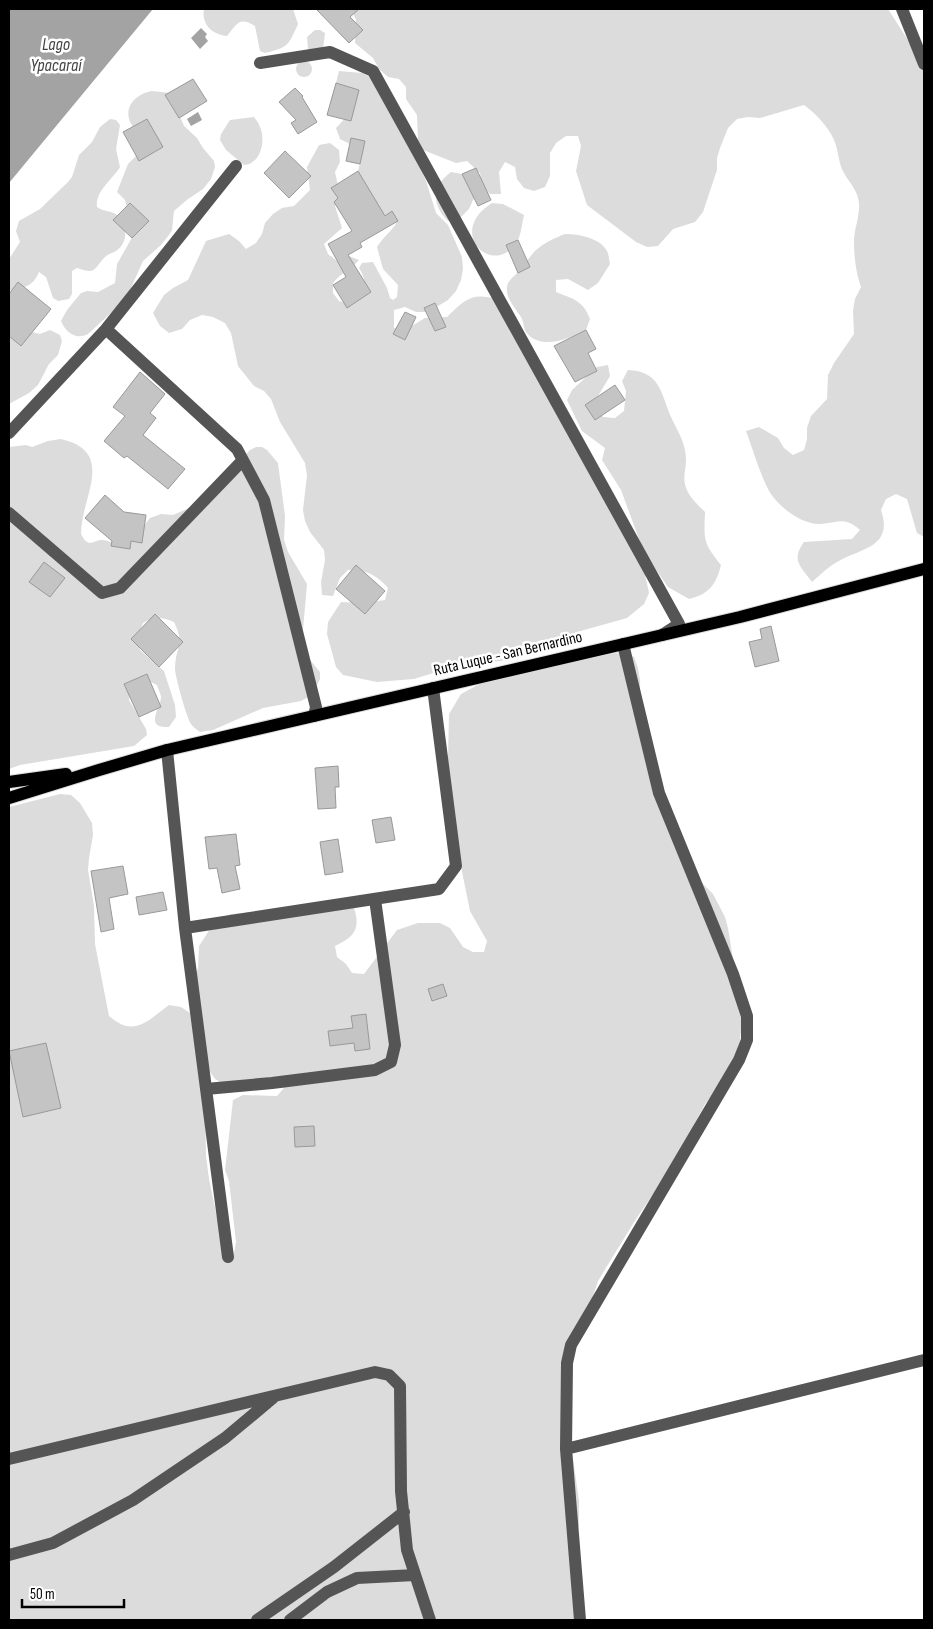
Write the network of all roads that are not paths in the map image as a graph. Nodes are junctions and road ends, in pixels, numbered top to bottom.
1 (902, 9) edge
2 (260, 63) dead end
3 (924, 64) edge
4 (236, 166) dead end
5 (106, 329) junction
6 (9, 433) edge
7 (243, 460) junction
8 (9, 513) edge
9 (924, 568) edge
10 (662, 635) junction
11 (623, 644) junction
12 (433, 688) junction
13 (314, 716) junction
14 (167, 750) junction
15 (98, 770) junction
16 (9, 782) edge
17 (9, 798) edge
18 (375, 899) junction
19 (185, 928) junction
20 (206, 1089) junction
21 (228, 1257) dead end
22 (924, 1360) edge
23 (276, 1396) junction
24 (566, 1449) junction
25 (9, 1459) edge
26 (404, 1512) junction
27 (9, 1555) edge
28 (415, 1574) junction
29 (257, 1620) edge
30 (290, 1620) edge
31 (430, 1620) edge
32 (580, 1620) edge

1 - 3 street
2 - 10 street
4 - 5 street
5 - 6 street
5 - 7 street
7 - 8 street
7 - 13 street
9 - 10 main road, Ruta Luque - San Bernardino
10 - 11 main road, Ruta Luque - San Bernardino
11 - 12 main road, Ruta Luque - San Bernardino
11 - 24 street
12 - 13 main road, Ruta Luque - San Bernardino
12 - 18 street
13 - 14 main road, Ruta Luque - San Bernardino
14 - 15 main road, Ruta Luque - San Bernardino
14 - 19 street
15 - 16 main road
15 - 17 main road
18 - 19 street
18 - 20 street
19 - 20 street
20 - 21 street
22 - 24 street
23 - 25 street
23 - 26 street
23 - 27 street
24 - 32 street
26 - 28 street
26 - 29 street
28 - 30 street
28 - 31 street

